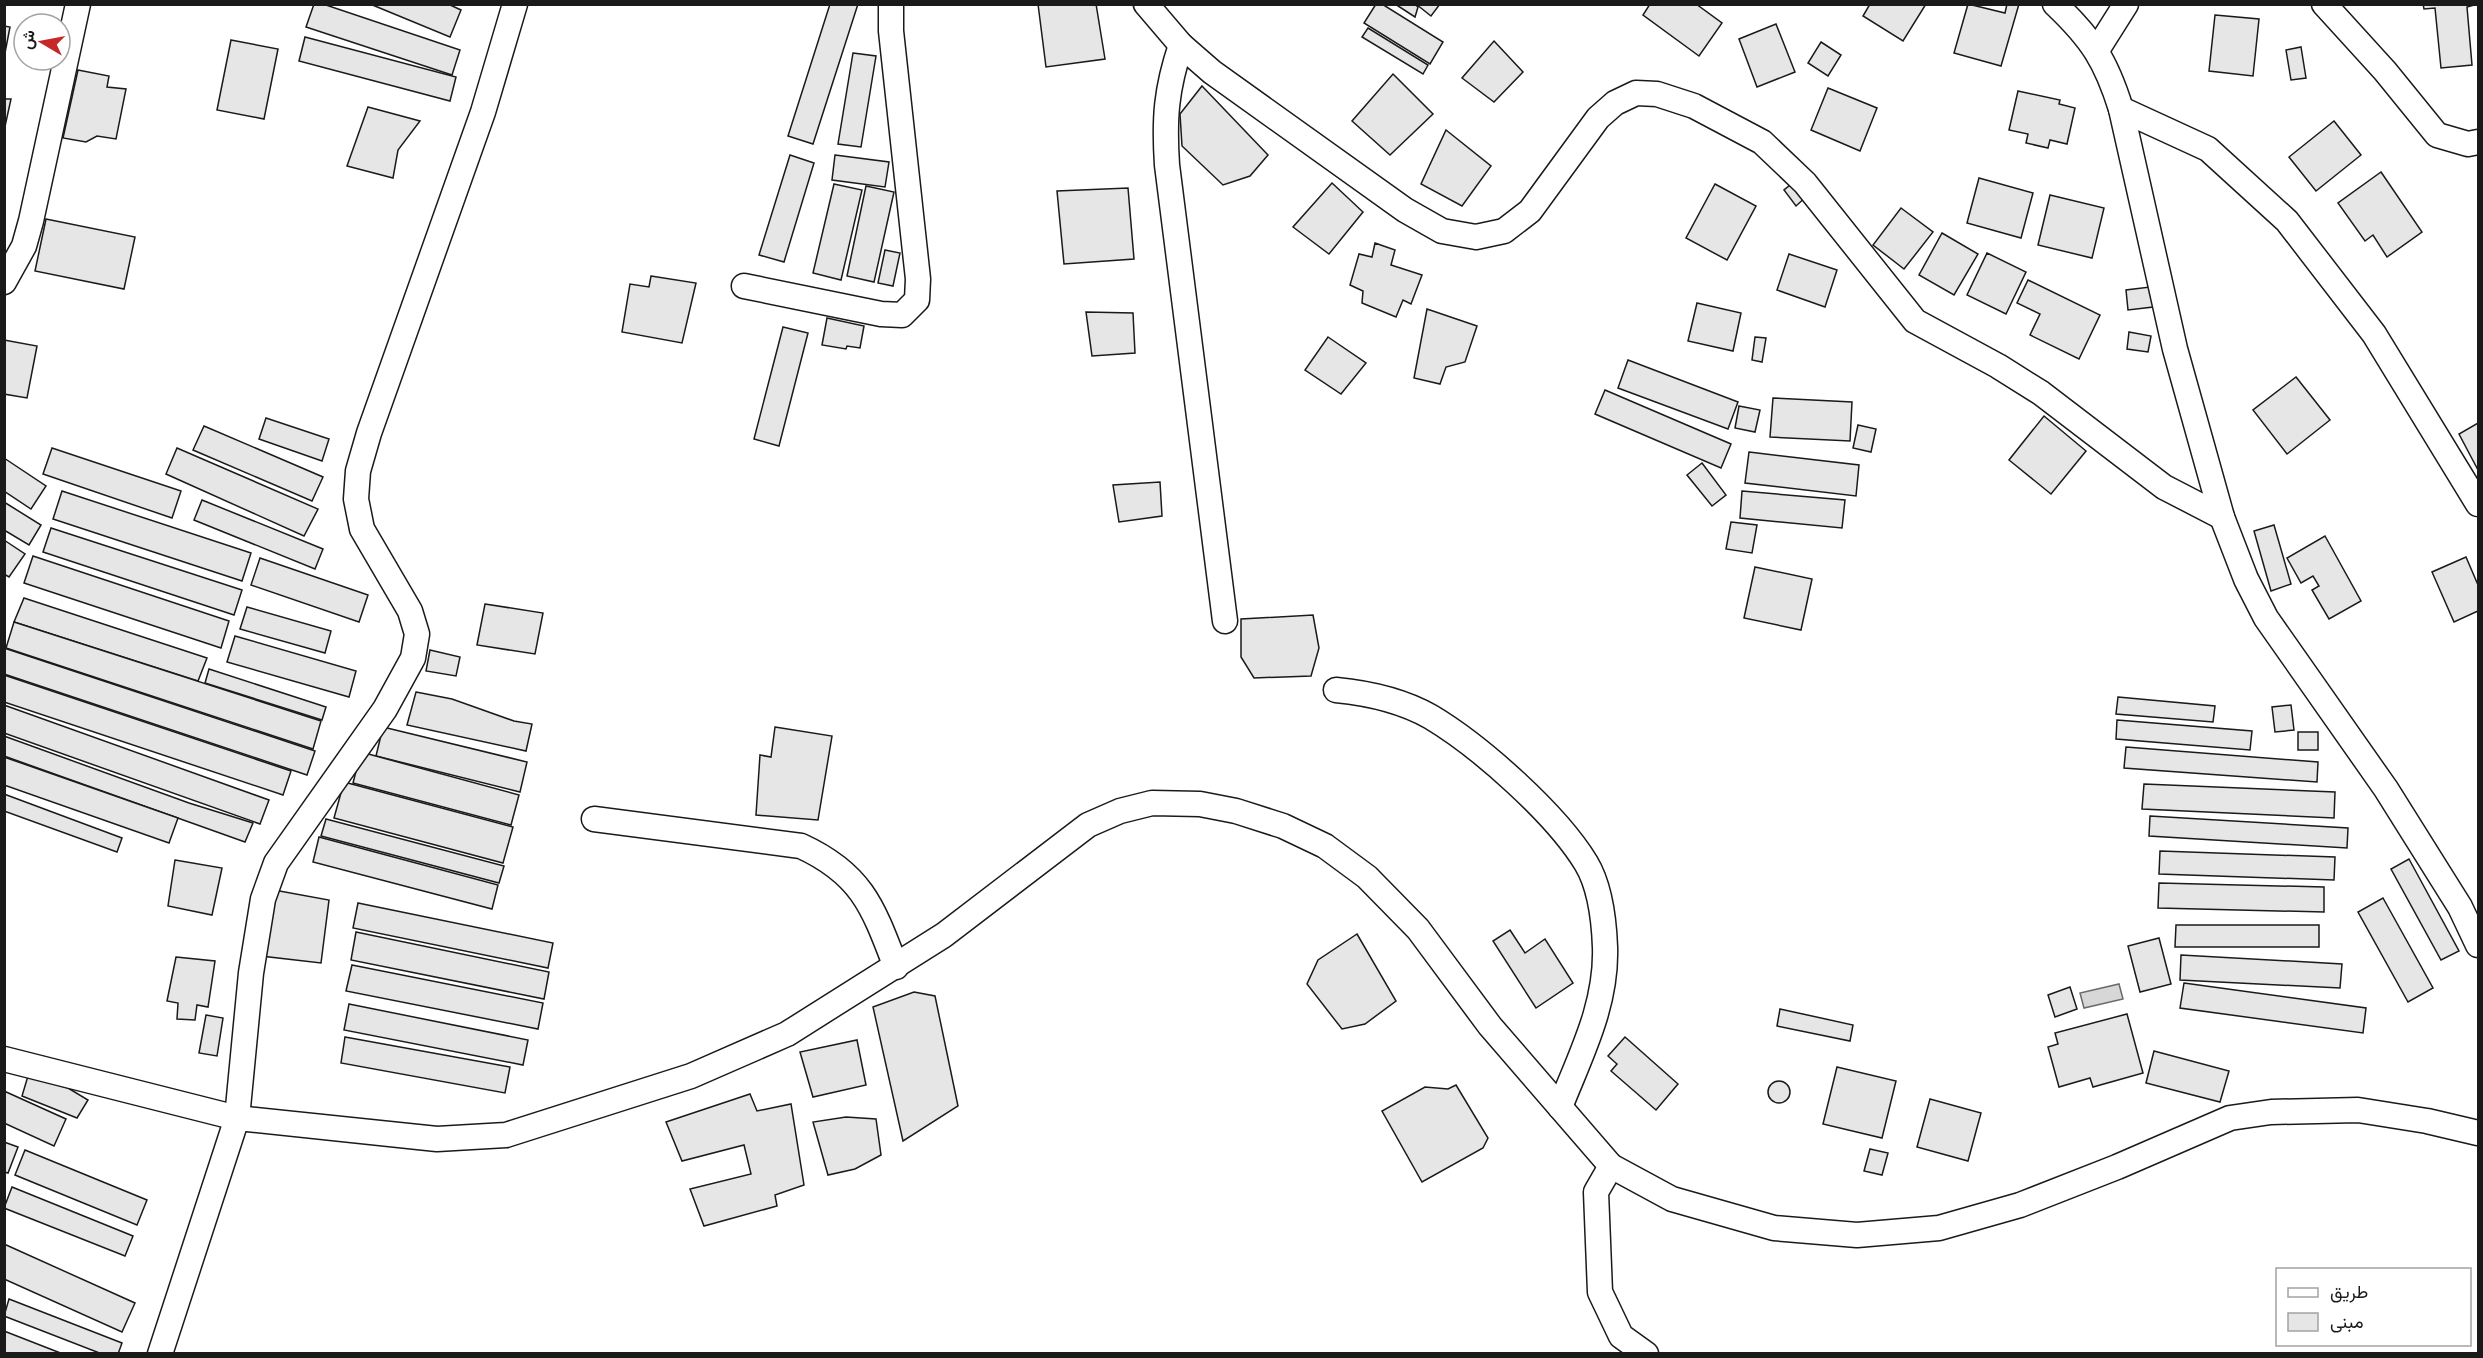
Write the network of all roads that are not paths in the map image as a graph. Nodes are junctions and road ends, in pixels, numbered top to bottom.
1 (78, 4) edge
2 (516, 4) edge
3 (891, 4) edge
4 (1146, 4) edge
5 (2055, 4) edge
6 (2126, 4) edge
7 (2324, 4) edge
8 (1181, 45) junction
9 (2097, 50) junction
10 (2121, 109) junction
11 (2478, 142) edge
12 (4, 282) edge
13 (744, 286) dead end
14 (2478, 504) edge
15 (2222, 517) junction
16 (1225, 621) dead end
17 (1336, 690) dead end
18 (594, 819) dead end
19 (2478, 945) edge
20 (896, 967) junction
21 (4, 1059) edge
22 (1560, 1107) junction
23 (237, 1118) junction
24 (2478, 1133) edge
25 (1611, 1166) junction
26 (160, 1353) edge
27 (1646, 1353) edge

1 - 12 street
2 - 23 street
3 - 13 street
4 - 8 street
5 - 9 street
6 - 9 street
7 - 11 street
8 - 15 street
8 - 16 street
9 - 10 street
10 - 14 street
10 - 15 street
15 - 19 street
17 - 22 street
18 - 20 street
20 - 22 street
20 - 23 street
21 - 23 street
22 - 25 street
23 - 26 street
24 - 25 street
25 - 27 street

